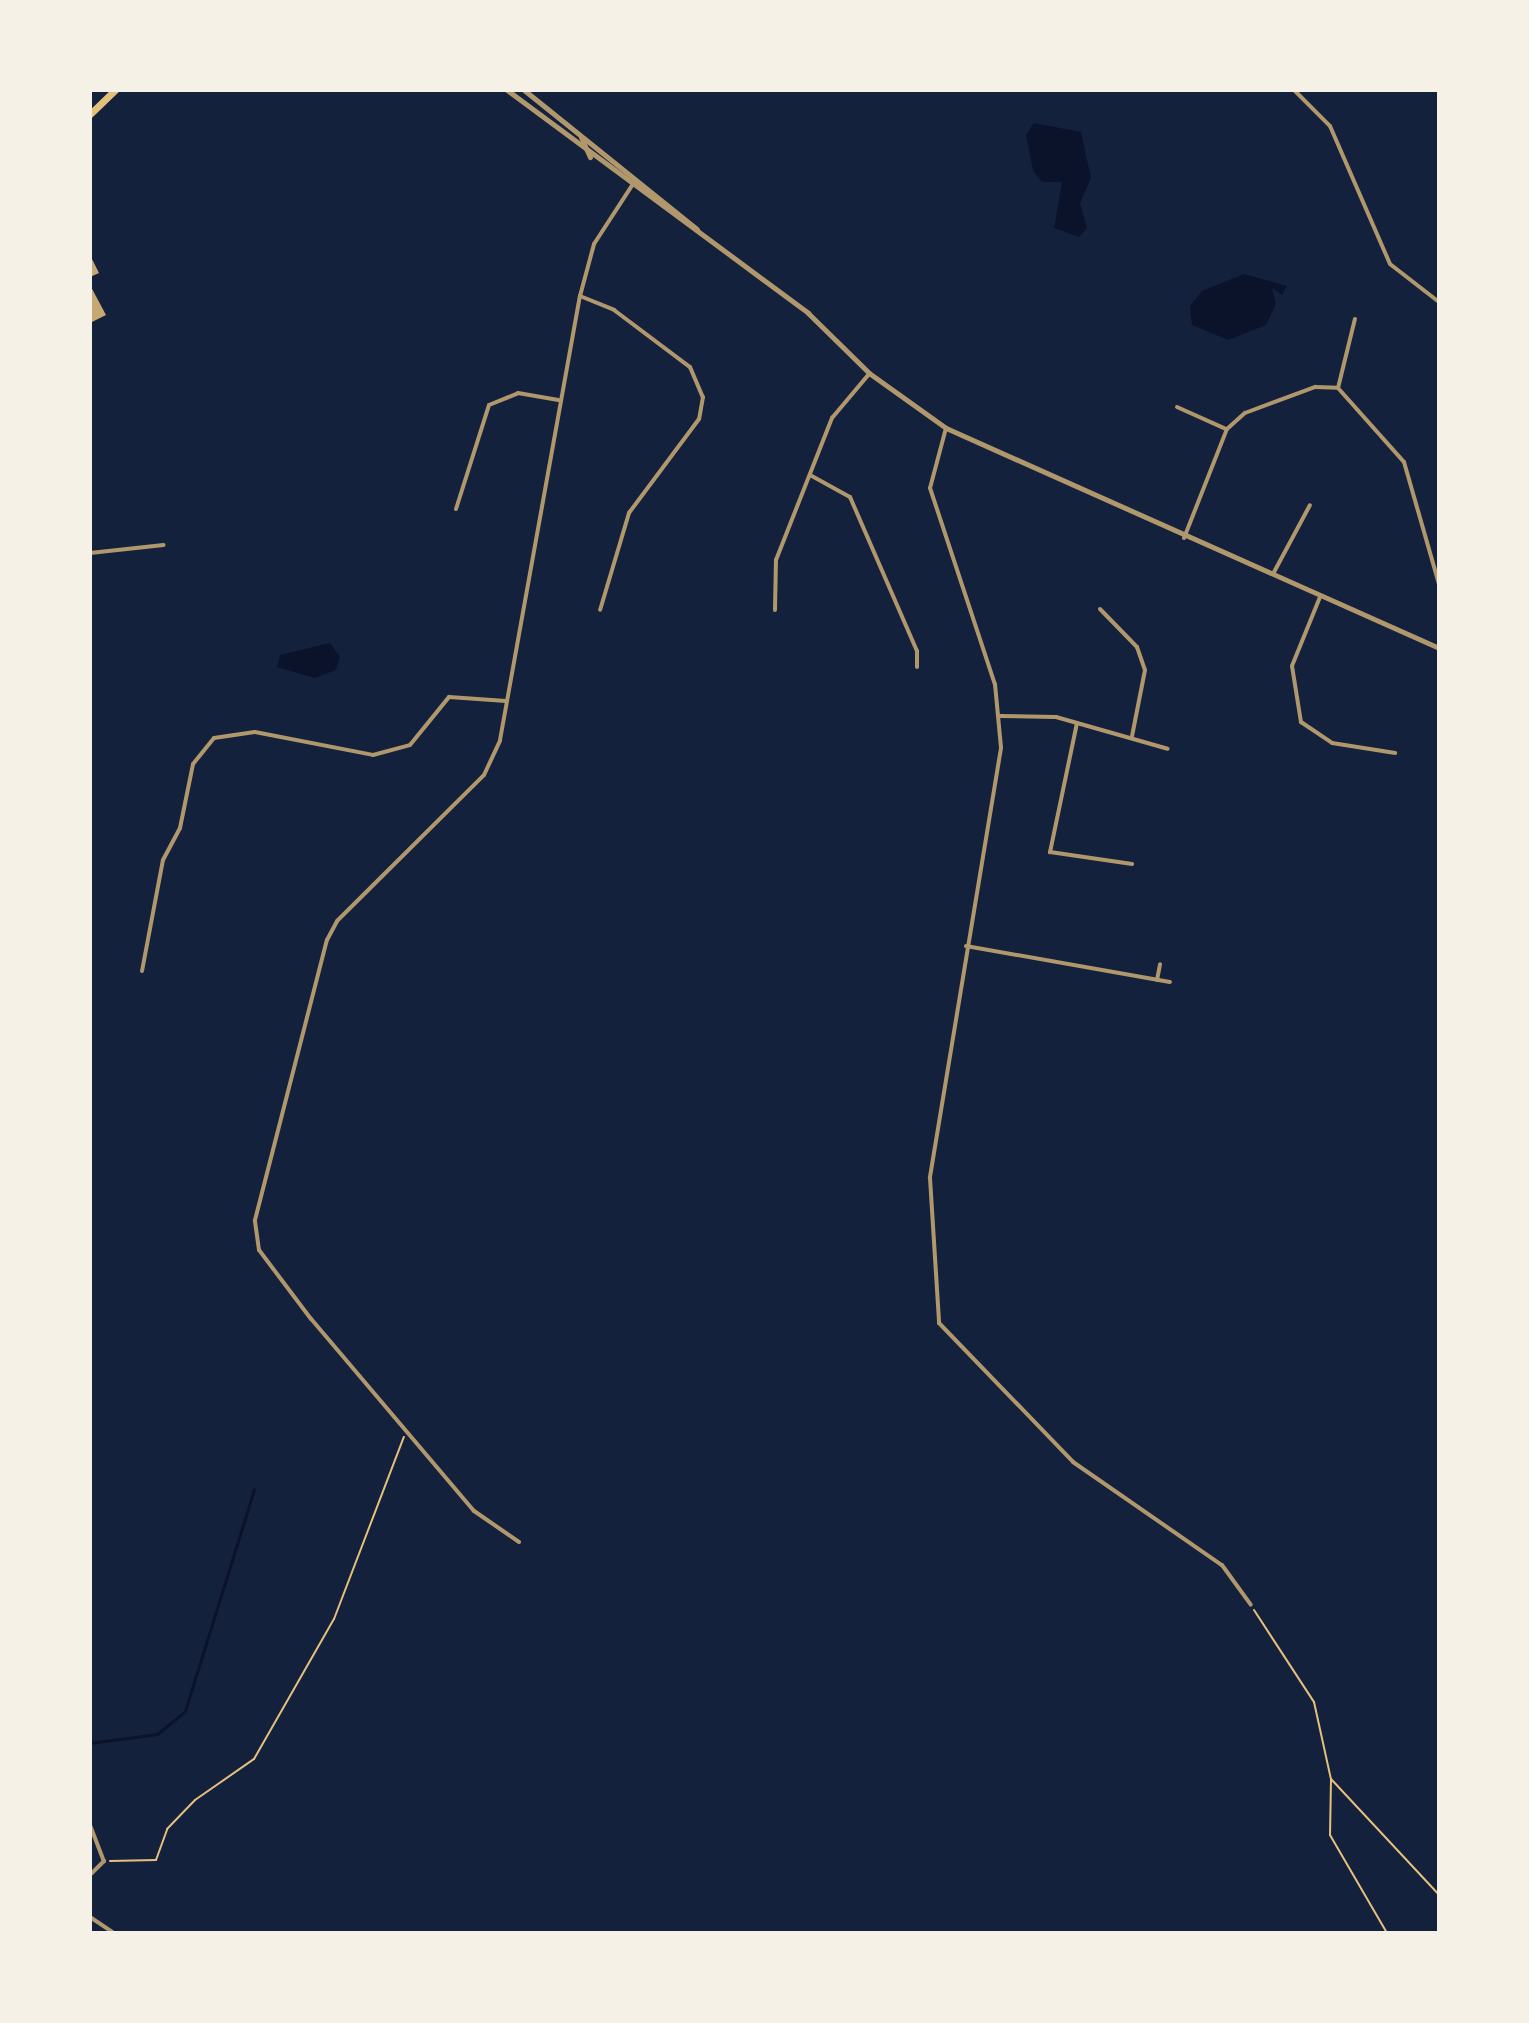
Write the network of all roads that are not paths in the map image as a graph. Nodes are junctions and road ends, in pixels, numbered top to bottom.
1 (115, 90) edge
2 (507, 90) edge
3 (524, 90) edge
4 (1294, 90) edge
5 (90, 114) edge
6 (581, 137) junction
7 (590, 157) junction
8 (630, 174) junction
9 (634, 188) junction
10 (711, 242) junction
11 (580, 296) junction
12 (1439, 302) edge
13 (1355, 319) dead end
14 (869, 373) junction
15 (1338, 388) junction
16 (558, 400) junction
17 (1177, 407) dead end
18 (946, 428) junction
19 (1227, 429) junction
20 (810, 475) junction
21 (1310, 505) dead end
22 (456, 509) dead end
23 (1184, 538) junction
24 (164, 545) dead end
25 (90, 553) edge
26 (1272, 576) junction
27 (1439, 584) edge
28 (1320, 597) junction
29 (1100, 609) dead end
30 (600, 610) dead end
31 (775, 610) dead end
32 (1439, 648) edge
33 (917, 667) dead end
34 (506, 701) junction
35 (1000, 716) junction
36 (1077, 723) junction
37 (1132, 736) junction
38 (1168, 749) dead end
39 (1395, 753) dead end
40 (1132, 864) dead end
41 (966, 946) junction
42 (1160, 964) dead end
43 (142, 971) dead end
44 (1157, 980) junction
45 (1170, 982) dead end
46 (519, 1542) dead end
47 (1251, 1605) road end
48 (90, 1825) edge
49 (90, 1875) edge
50 (90, 1917) edge
51 (114, 1933) edge

1 - 5 main road
2 - 7 street
3 - 6 street
4 - 12 street
6 - 7 street
6 - 8 street
7 - 9 street
8 - 9 street
8 - 10 street
9 - 10 street
9 - 11 street
10 - 14 street
11 - 16 street
11 - 30 street
13 - 15 street
14 - 18 street
14 - 20 street
15 - 19 street
15 - 27 street
16 - 22 street
16 - 34 street
17 - 19 street
18 - 23 street
18 - 35 street
19 - 23 street
20 - 31 street
20 - 33 street
21 - 26 street
23 - 26 street
24 - 25 street
26 - 28 street
28 - 32 street
28 - 39 street
29 - 37 street
34 - 43 street
34 - 46 street
35 - 36 street
35 - 41 street
36 - 37 street
36 - 40 street
37 - 38 street
41 - 44 street
41 - 47 street
42 - 44 street
44 - 45 street
48 - 49 street
50 - 51 street

